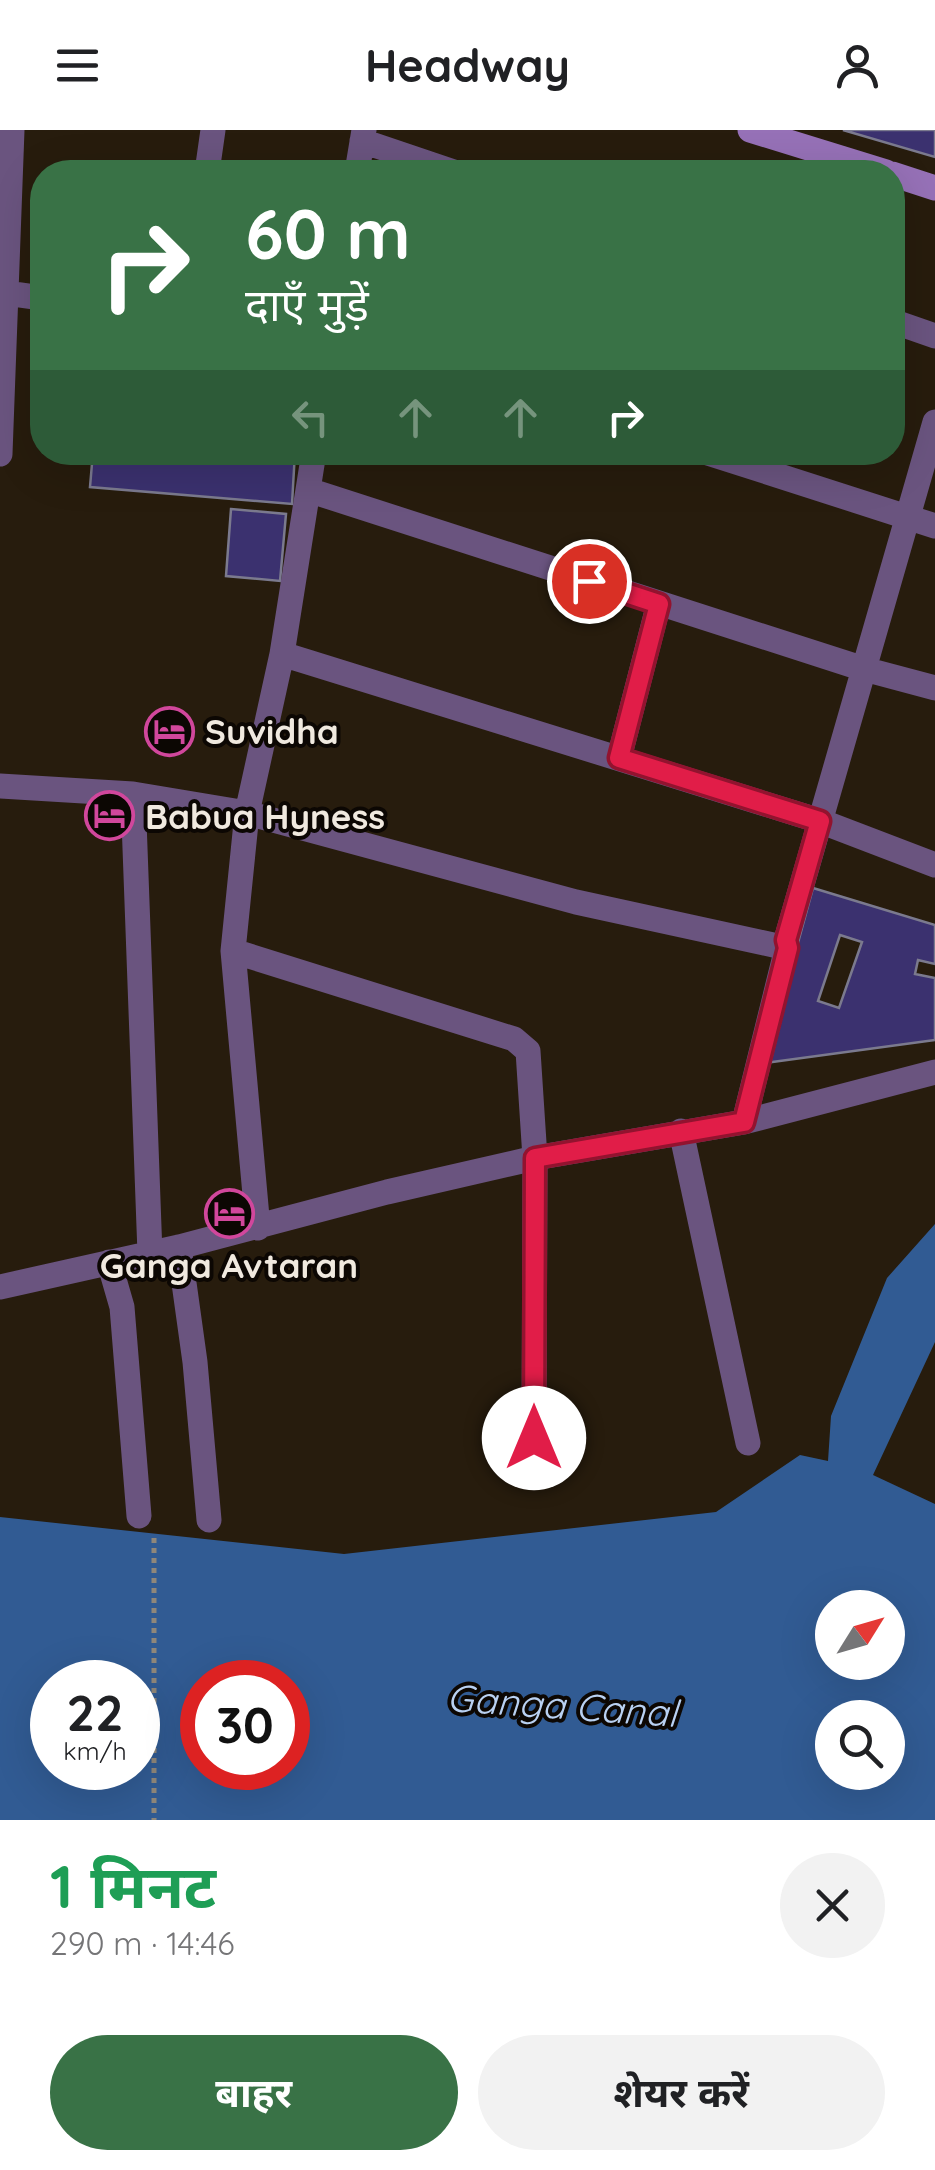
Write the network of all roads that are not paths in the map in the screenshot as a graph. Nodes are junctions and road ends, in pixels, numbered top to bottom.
1 (12, 130) edge
2 (213, 130) edge
3 (750, 130) edge
4 (363, 136) edge
5 (208, 160) edge
6 (424, 160) edge
7 (845, 160) edge
8 (905, 179) edge
9 (935, 188) edge
10 (6, 293) junction
11 (30, 296) edge
12 (905, 326) edge
13 (935, 336) edge
14 (935, 422) edge
15 (0, 454) edge
16 (312, 465) edge
17 (747, 465) edge
18 (308, 490) junction
19 (908, 517) junction
20 (935, 526) edge
21 (659, 604) junction
22 (282, 654) junction
23 (864, 669) junction
24 (935, 688) edge
25 (619, 758) junction
26 (0, 786) edge
27 (133, 794) junction
28 (247, 814) junction
29 (820, 821) junction
30 (935, 864) edge
31 (788, 948) junction
32 (233, 951) junction
33 (935, 1072) edge
34 (744, 1122) junction
35 (681, 1131) junction
36 (535, 1158) junction
37 (258, 1228) junction
38 (179, 1247) junction
39 (150, 1254) junction
40 (109, 1262) junction
41 (0, 1287) edge
42 (534, 1438) dead end
43 (748, 1443) dead end
44 (146, 1517) road end
45 (209, 1520) dead end

1 - 10 street
2 - 5 street
3 - 7 main road
4 - 6 street
8 - 9 main road
10 - 11 street
10 - 15 street
12 - 13 street
14 - 19 street
16 - 18 street
17 - 19 street
18 - 21 street
18 - 22 street
19 - 20 street
19 - 23 street
21 - 23 street
21 - 25 street
22 - 25 street
22 - 28 street
23 - 24 street
23 - 29 street
25 - 29 street
26 - 27 street
27 - 28 street
27 - 39 street
28 - 31 street
28 - 32 street
29 - 30 street
29 - 31 street
31 - 34 street
32 - 36 street
32 - 37 street
33 - 34 street
34 - 35 street
35 - 36 street
35 - 43 street
36 - 37 street
36 - 42 street
37 - 38 street
38 - 39 street
38 - 45 street
39 - 40 street
40 - 41 street
40 - 44 street

